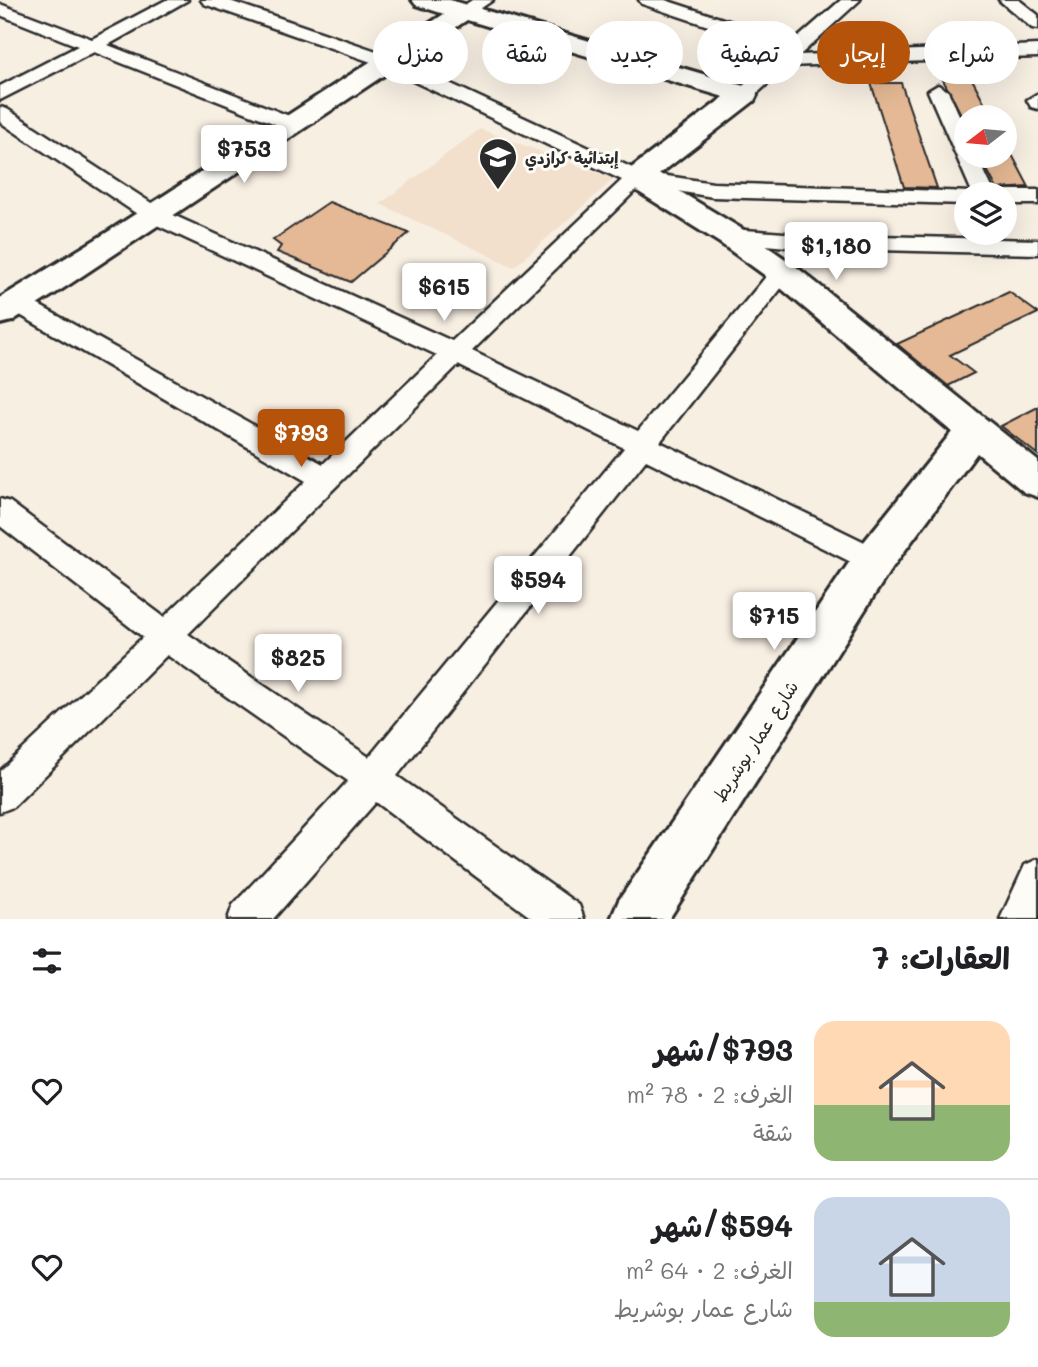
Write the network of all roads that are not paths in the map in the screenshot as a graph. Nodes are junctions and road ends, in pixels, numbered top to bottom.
1 (179, 0) edge
2 (210, 0) edge
3 (424, 0) edge
4 (851, 0) edge
5 (1008, 0) edge
6 (661, 2) edge
7 (473, 7) edge
8 (0, 9) edge
9 (449, 21) edge
10 (707, 21) edge
11 (1038, 24) edge
12 (803, 43) edge
13 (91, 44) junction
14 (1038, 51) edge
15 (803, 55) edge
16 (373, 56) edge
17 (373, 67) edge
18 (435, 84) edge
19 (756, 84) edge
20 (938, 91) dead end
21 (0, 94) edge
22 (744, 95) junction
23 (0, 113) edge
24 (290, 123) junction
25 (954, 126) edge
26 (636, 178) junction
27 (954, 197) edge
28 (1017, 197) edge
29 (1038, 197) edge
30 (153, 215) junction
31 (731, 236) junction
32 (954, 239) edge
33 (1017, 243) edge
34 (1038, 247) edge
35 (782, 272) junction
36 (8, 308) edge
37 (453, 352) junction
38 (974, 430) junction
39 (642, 444) junction
40 (326, 479) junction
41 (1038, 482) edge
42 (0, 510) edge
43 (874, 560) junction
44 (167, 637) junction
45 (373, 779) junction
46 (0, 796) edge
47 (1038, 878) edge
48 (247, 919) edge
49 (565, 919) edge
50 (638, 919) edge
51 (1019, 919) edge

1 - 13 street
2 - 16 street
3 - 7 street
4 - 12 street
5 - 11 street
6 - 10 street
7 - 9 street
7 - 22 street
8 - 13 street
13 - 21 street
13 - 24 street
14 - 15 street
17 - 24 street
18 - 26 street
19 - 22 street
20 - 25 street
22 - 26 street
23 - 30 street
24 - 30 street
26 - 27 street
26 - 31 street
26 - 37 street
28 - 29 street
30 - 36 street
30 - 37 street
31 - 32 street
31 - 35 street
33 - 34 street
35 - 38 street
35 - 39 street
36 - 40 street
37 - 39 street
37 - 40 street
38 - 41 street
38 - 43 street, شارع عمار بوشريط
39 - 43 street
39 - 45 street
40 - 44 street
42 - 44 street
43 - 50 street, شارع عمار بوشريط
44 - 45 street
44 - 46 street
45 - 48 street
45 - 49 street
47 - 51 street

